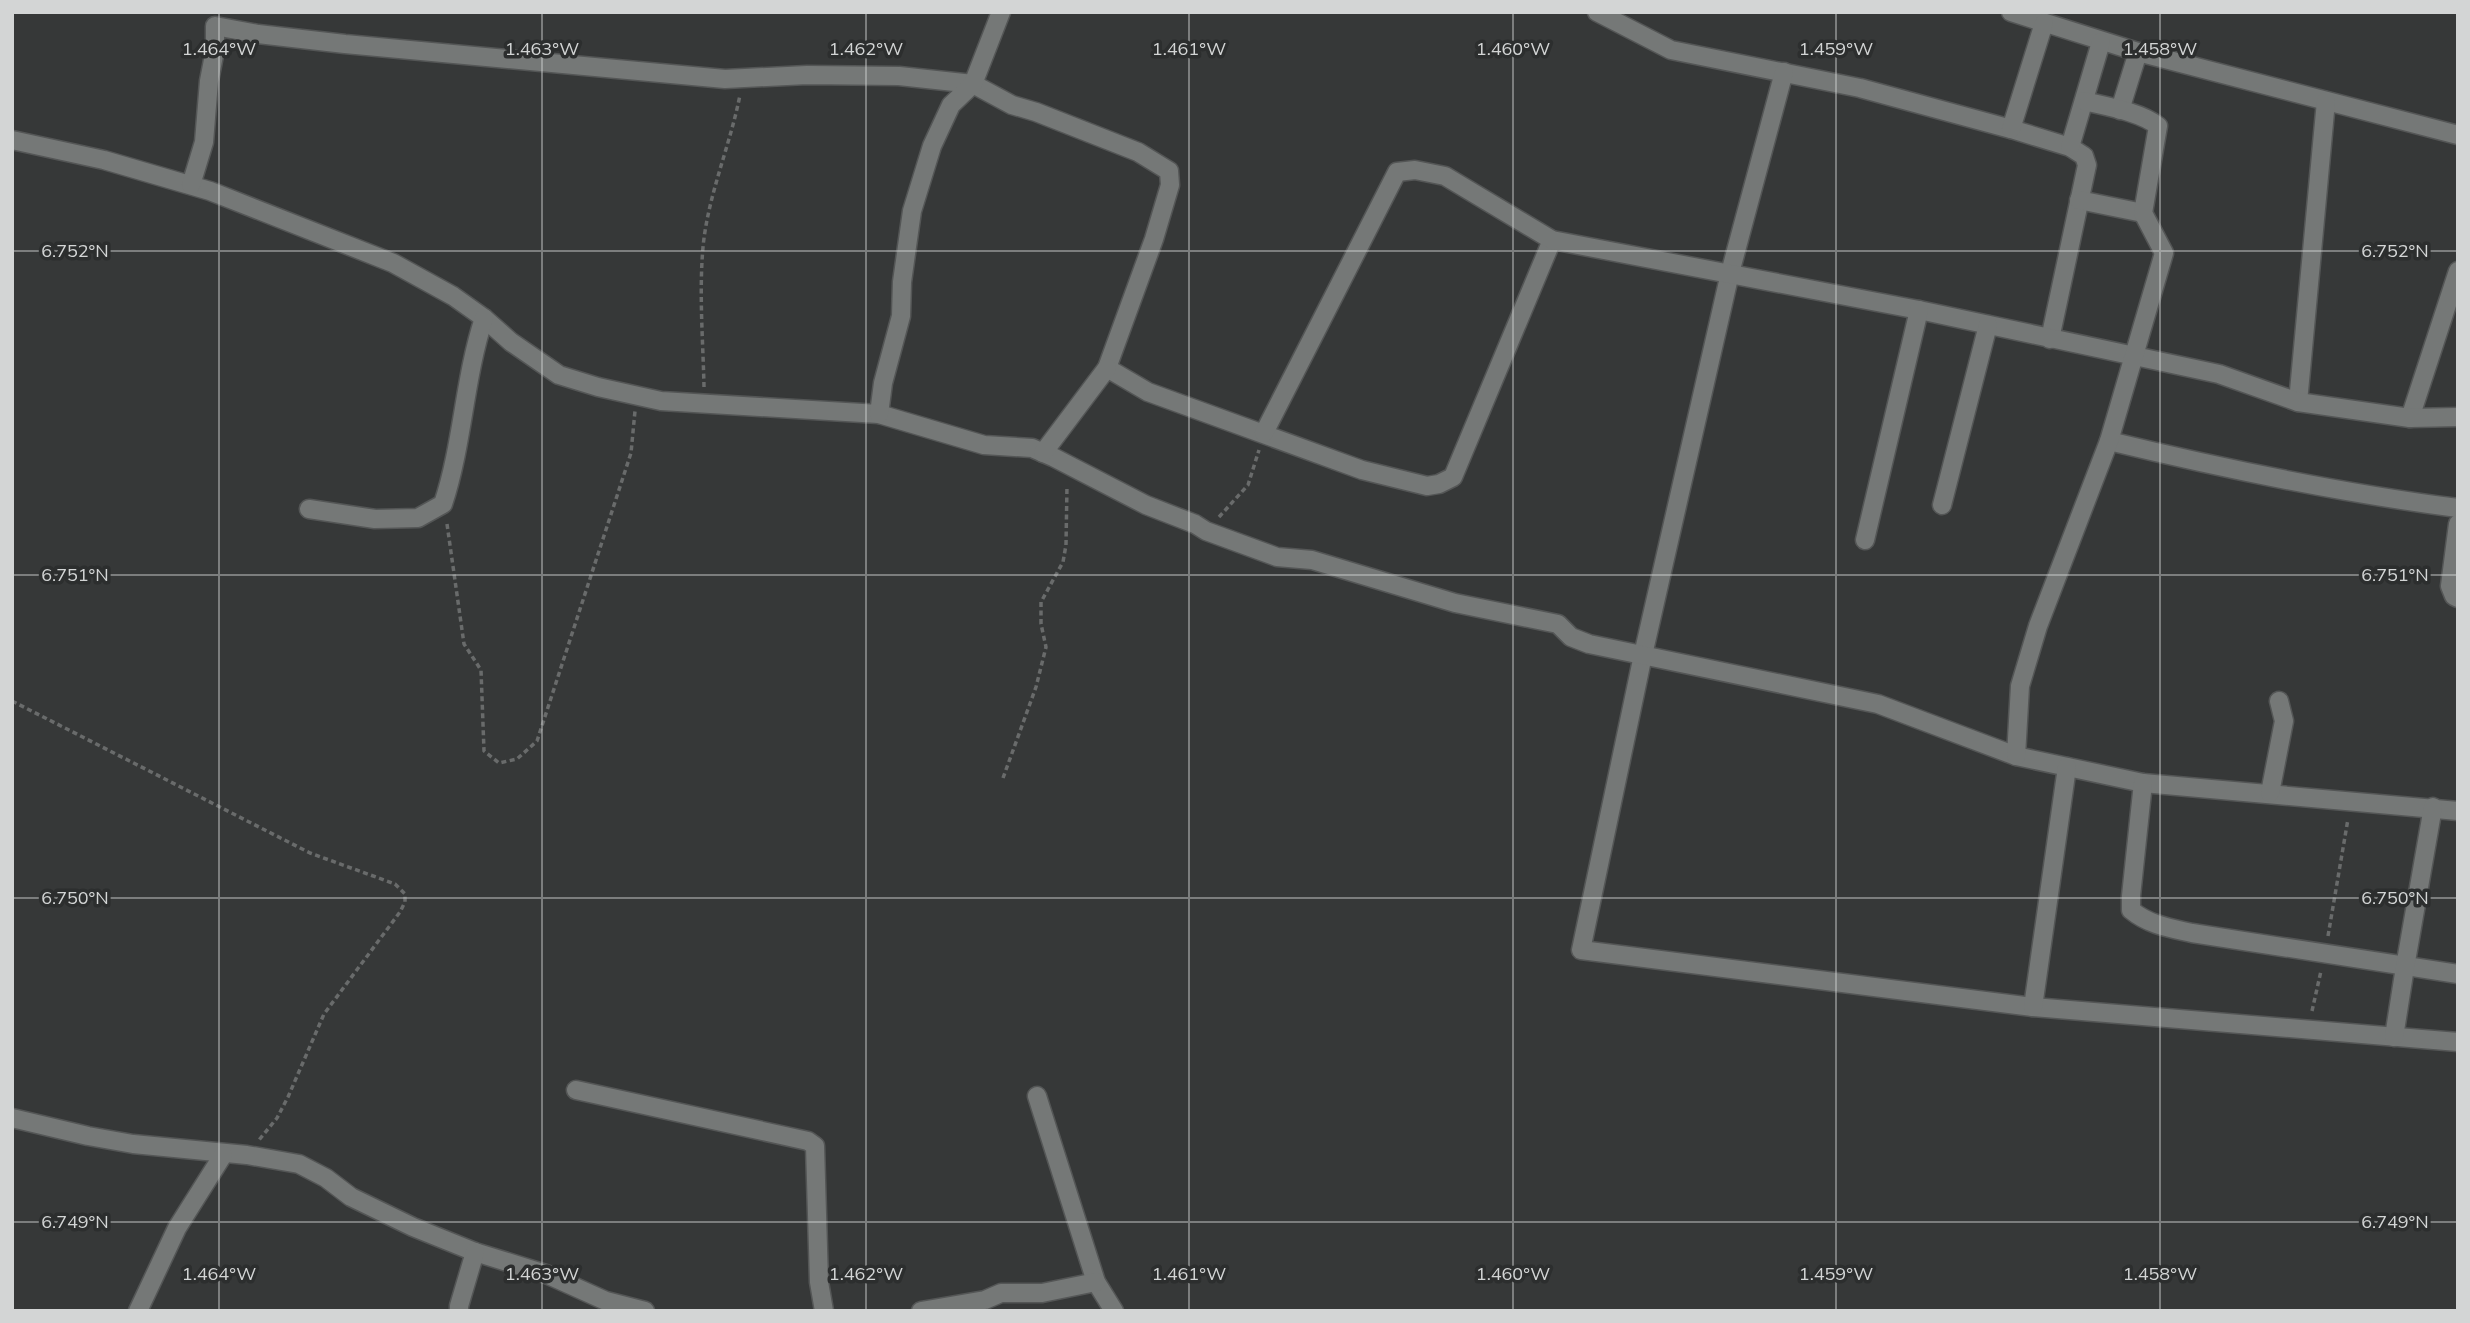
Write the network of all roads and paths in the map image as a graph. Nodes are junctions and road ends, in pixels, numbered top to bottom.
1 (1002, 12) edge
2 (1597, 12) edge
3 (2011, 12) edge
4 (214, 19) edge
5 (2045, 23) junction
6 (2101, 42) junction
7 (2138, 52) junction
8 (1784, 72) junction
9 (744, 78) junction
10 (973, 84) junction
11 (2084, 100) junction
12 (2326, 101) junction
13 (2120, 110) junction
14 (2011, 129) junction
15 (2458, 135) edge
16 (12, 140) edge
17 (2070, 148) junction
18 (191, 185) junction
19 (2079, 200) junction
20 (2143, 214) junction
21 (1552, 240) junction
22 (2458, 271) edge
23 (1730, 273) junction
24 (1919, 310) junction
25 (484, 318) junction
26 (1988, 326) junction
27 (2050, 339) junction
28 (2133, 356) junction
29 (1107, 368) junction
30 (636, 395) junction
31 (2298, 402) junction
32 (705, 403) junction
33 (879, 414) junction
34 (2458, 417) edge
35 (2410, 418) junction
36 (1264, 433) junction
37 (2109, 441) junction
38 (1044, 453) junction
39 (1068, 465) junction
40 (443, 504) junction
41 (1942, 505) dead end
42 (2458, 508) edge
43 (309, 509) dead end
44 (2458, 524) edge
45 (1206, 531) junction
46 (1865, 540) dead end
47 (2458, 597) edge
48 (1643, 655) junction
49 (12, 701) edge
50 (2279, 701) dead end
51 (2016, 756) junction
52 (2067, 767) junction
53 (1003, 778) dead end
54 (2143, 783) junction
55 (2270, 793) junction
56 (2351, 800) junction
57 (2433, 807) junction
58 (2458, 811) edge
59 (2325, 955) junction
60 (2404, 967) junction
61 (2458, 974) edge
62 (2033, 1007) junction
63 (2307, 1030) junction
64 (2395, 1037) junction
65 (2458, 1042) edge
66 (576, 1090) dead end
67 (1037, 1096) dead end
68 (12, 1118) edge
69 (223, 1155) junction
70 (247, 1155) junction
71 (475, 1252) junction
72 (1096, 1282) junction
73 (138, 1311) edge
74 (459, 1311) edge
75 (645, 1311) edge
76 (824, 1311) edge
77 (921, 1311) edge
78 (1114, 1311) edge

1 - 10 street
2 - 8 street
3 - 5 street
4 - 9 street
4 - 18 street
5 - 6 street
5 - 14 street
6 - 7 street
6 - 11 street
7 - 12 street
7 - 13 street
8 - 14 street
8 - 23 street
9 - 10 street
9 - 32 path
10 - 29 street
10 - 33 street
11 - 13 street
11 - 17 street
12 - 15 street
12 - 31 street
13 - 20 street
14 - 17 street
16 - 18 street
17 - 19 street
18 - 25 street
19 - 20 street
19 - 27 street
20 - 28 street
21 - 23 street
21 - 36 street
21 - 36 street
22 - 35 street
23 - 24 street
23 - 48 street
24 - 26 street
24 - 46 street
25 - 30 street
25 - 40 street
26 - 27 street
26 - 41 street
27 - 28 street
28 - 31 street
28 - 37 street
29 - 36 street
29 - 38 street
30 - 32 street
30 - 40 path
31 - 35 street
32 - 33 street
33 - 38 street
34 - 35 street
36 - 45 path
37 - 42 street
37 - 51 street
38 - 39 street
39 - 45 street
39 - 53 path
40 - 43 street
44 - 47 street
45 - 48 street
48 - 51 street
48 - 62 street
49 - 70 path
50 - 55 street
51 - 52 street
52 - 54 street
52 - 62 street
54 - 55 street
54 - 59 street
55 - 56 street
56 - 57 street
56 - 59 path
57 - 58 street
57 - 60 street
59 - 60 street
59 - 63 path
60 - 61 street
60 - 64 street
62 - 63 street
63 - 64 street
64 - 65 street
66 - 76 street
67 - 72 street
68 - 69 street
69 - 70 street
69 - 73 street
70 - 71 street
71 - 74 street
71 - 75 street
72 - 77 street
72 - 78 street

